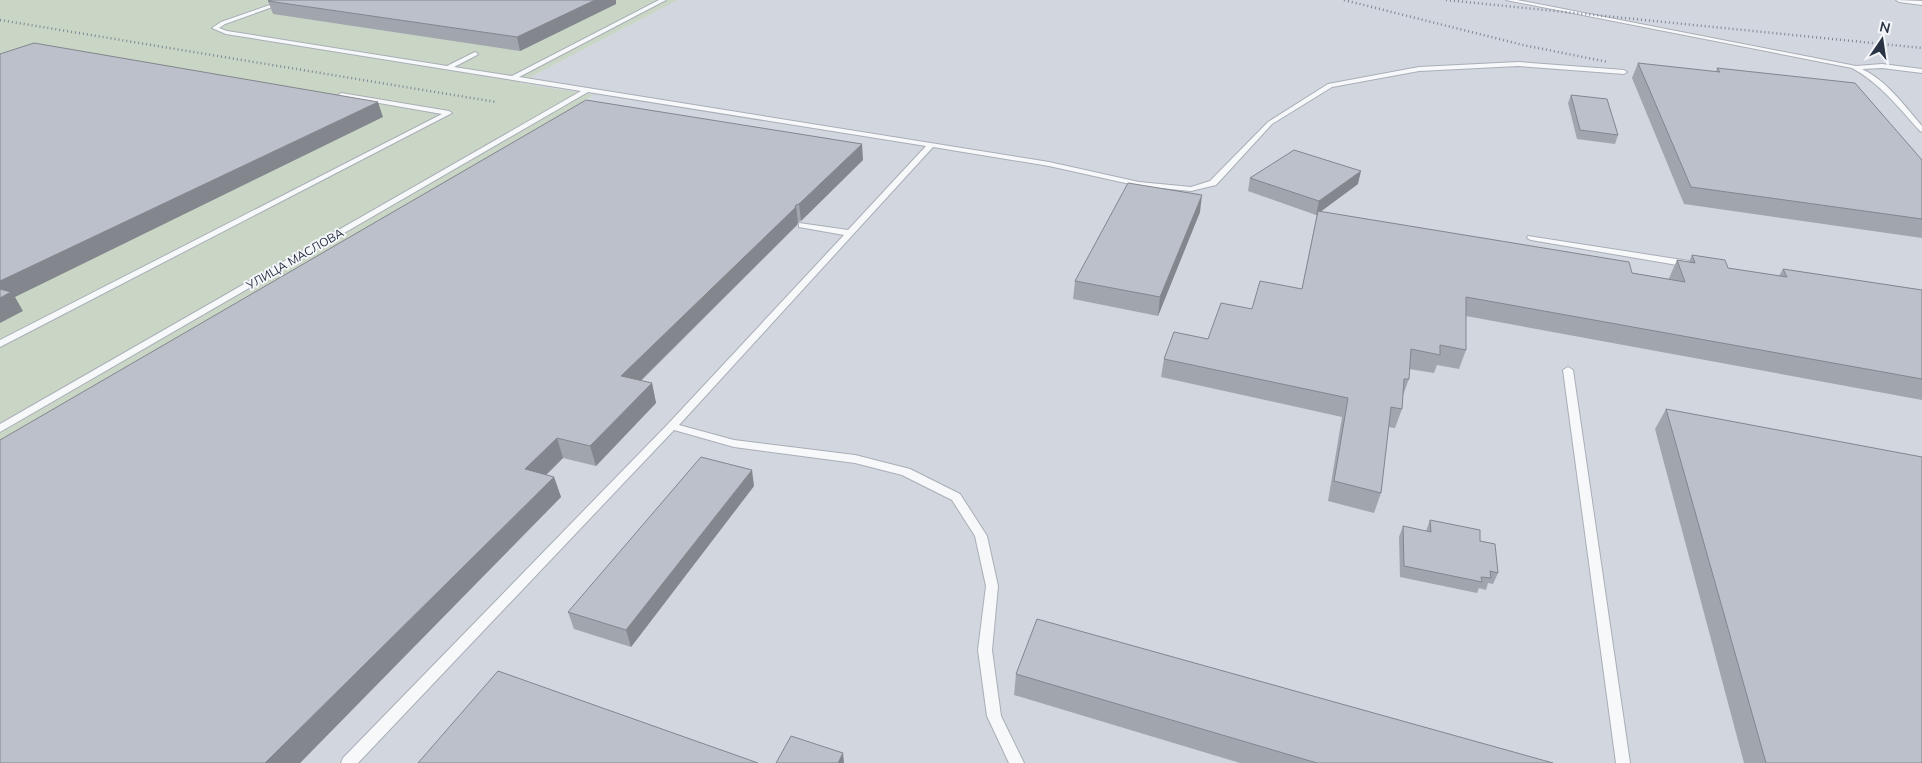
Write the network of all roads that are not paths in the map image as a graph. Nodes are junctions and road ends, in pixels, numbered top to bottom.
1 (289, 0) edge
2 (663, 0) edge
3 (1508, 0) edge
4 (1899, 0) edge
5 (1922, 3) edge
6 (475, 54) edge
7 (449, 67) junction
8 (1854, 67) junction
9 (1922, 70) edge
10 (1624, 72) dead end
11 (514, 77) junction
12 (589, 89) junction
13 (330, 94) edge
14 (1922, 130) edge
15 (931, 144) junction
16 (802, 225) edge
17 (849, 233) junction
18 (1530, 238) dead end
19 (1697, 265) edge
20 (0, 344) edge
21 (1568, 370) dead end
22 (672, 426) junction
23 (0, 429) edge
24 (348, 763) edge
25 (1017, 763) edge
26 (1623, 763) edge

1 - 7 lane
2 - 11 lane
3 - 8 lane
4 - 5 lane
6 - 7 lane
7 - 11 lane
8 - 9 lane
8 - 14 lane
10 - 15 lane
11 - 12 lane
12 - 15 lane
12 - 23 lane, УЛИЦА МАСЛОВА
13 - 20 lane
15 - 17 lane
16 - 17 lane
17 - 22 lane
18 - 19 lane
21 - 26 lane
22 - 24 lane
22 - 25 lane

